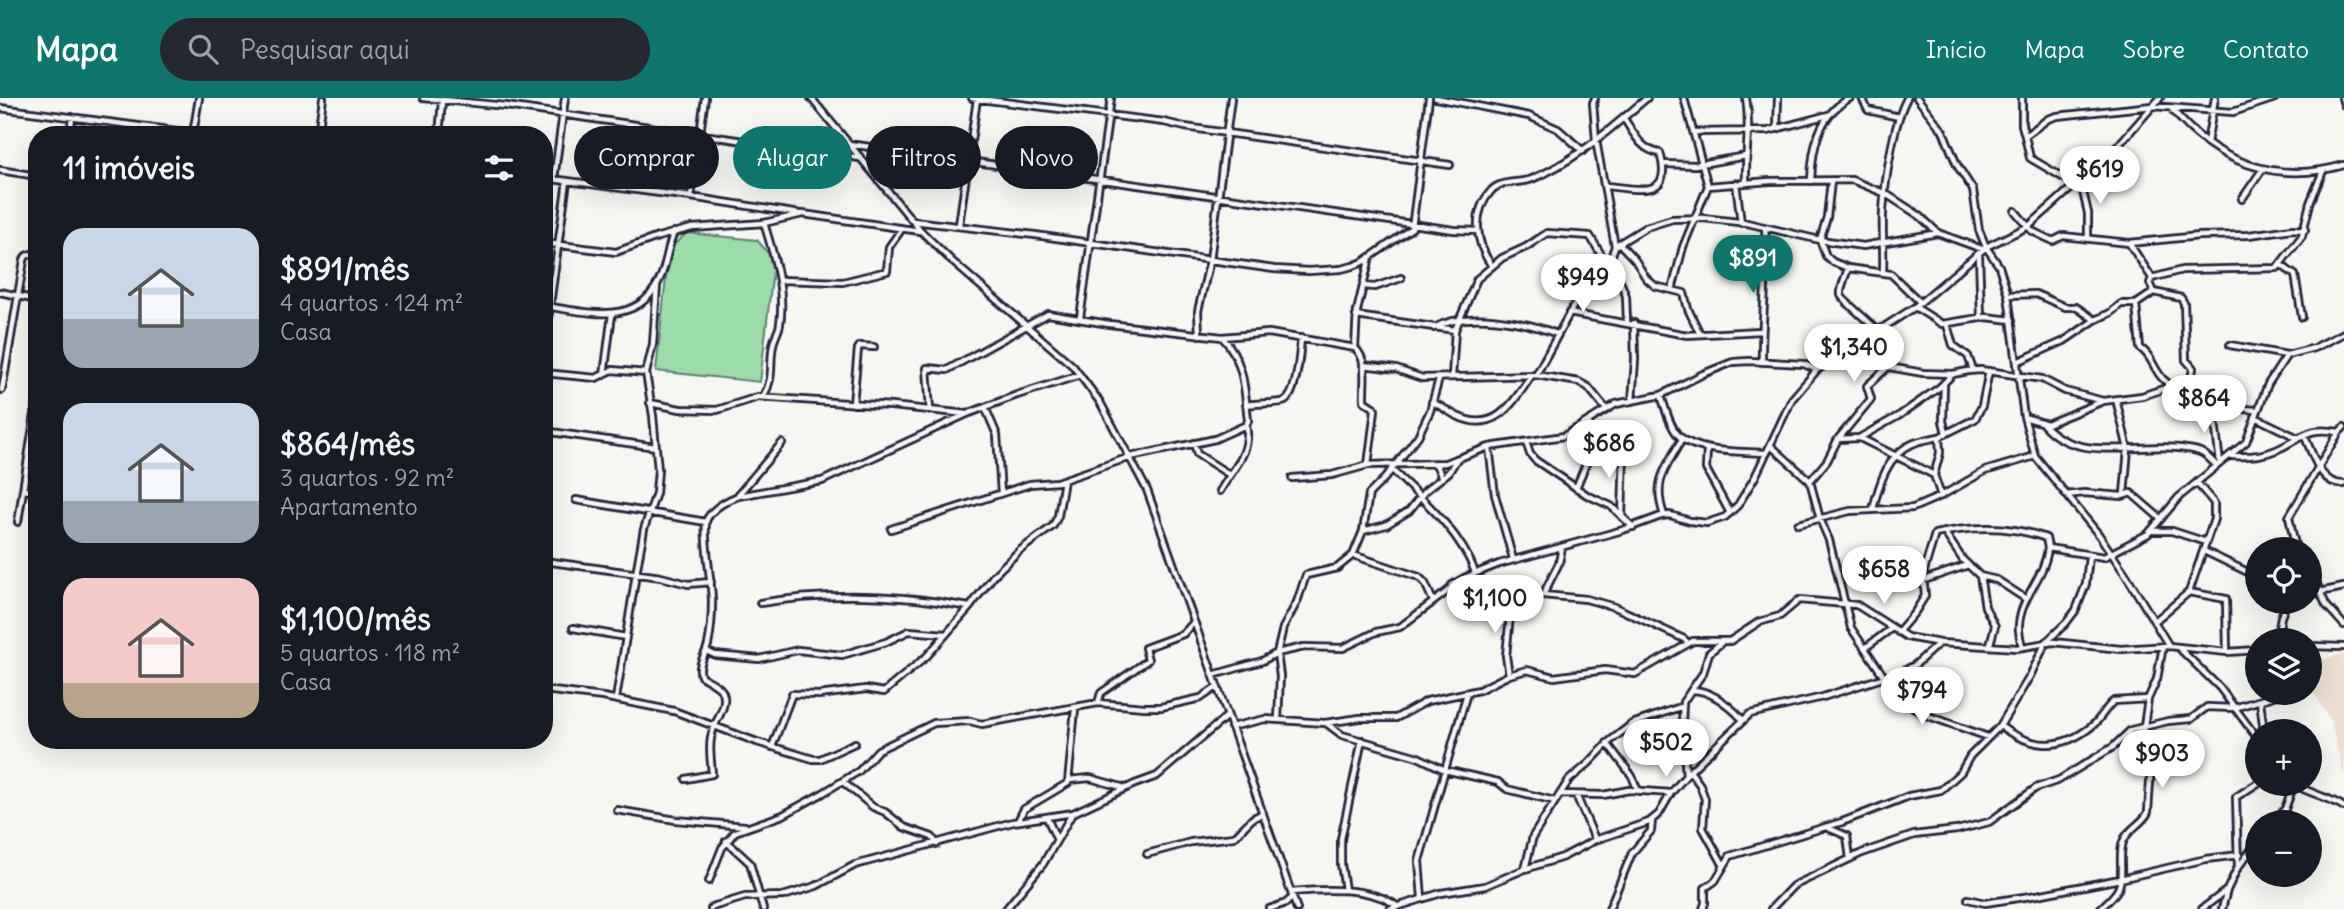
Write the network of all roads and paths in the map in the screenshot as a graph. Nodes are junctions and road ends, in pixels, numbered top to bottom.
1 (199, 98) edge
2 (323, 98) edge
3 (423, 98) edge
4 (565, 98) edge
5 (705, 98) edge
6 (811, 98) edge
7 (975, 98) edge
8 (1111, 98) edge
9 (1229, 98) edge
10 (1429, 98) edge
11 (1436, 98) edge
12 (1595, 98) edge
13 (1647, 98) edge
14 (1684, 98) edge
15 (1746, 98) edge
16 (1778, 98) edge
17 (1850, 98) edge
18 (1862, 98) edge
19 (1907, 98) edge
20 (1917, 98) edge
21 (2021, 98) edge
22 (2160, 98) edge
23 (2215, 98) edge
24 (2275, 98) edge
25 (2342, 98) edge
26 (443, 99) edge
27 (2344, 105) edge
28 (2152, 106) junction
29 (0, 108) edge
30 (2171, 108) junction
31 (2214, 112) junction
32 (562, 115) junction
33 (1828, 115) junction
34 (1109, 116) junction
35 (72, 117) junction
36 (1623, 117) junction
37 (1899, 117) junction
38 (71, 126) edge
39 (136, 126) edge
40 (194, 126) edge
41 (319, 126) edge
42 (440, 126) edge
43 (637, 126) edge
44 (700, 126) edge
45 (834, 126) edge
46 (971, 126) edge
47 (1777, 129) junction
48 (1227, 132) junction
49 (1695, 132) junction
50 (1750, 132) junction
51 (2025, 136) junction
52 (719, 138) edge
53 (1595, 140) junction
54 (2207, 143) junction
55 (852, 148) edge
56 (1583, 151) junction
57 (1746, 156) junction
58 (861, 158) junction
59 (1422, 160) junction
60 (981, 163) edge
61 (1703, 163) junction
62 (1450, 164) dead end
63 (1663, 164) junction
64 (2344, 165) edge
65 (0, 170) edge
66 (2262, 170) junction
67 (2323, 171) junction
68 (28, 175) edge
69 (554, 179) joint
70 (1100, 179) junction
71 (2080, 179) junction
72 (566, 181) junction
73 (1811, 181) junction
74 (1831, 181) junction
75 (1746, 182) junction
76 (1736, 183) junction
77 (2074, 184) junction
78 (1605, 186) junction
79 (1709, 186) junction
80 (692, 189) edge
81 (963, 189) edge
82 (1886, 194) junction
83 (1218, 195) junction
84 (691, 197) junction
85 (2242, 199) dead end
86 (2015, 211) dead end
87 (803, 214) junction
88 (1695, 220) junction
89 (912, 221) junction
90 (764, 223) junction
91 (1413, 223) junction
92 (1741, 223) junction
93 (958, 225) junction
94 (2029, 226) junction
95 (1765, 228) junction
96 (901, 230) junction
97 (2305, 230) junction
98 (920, 231) junction
99 (1477, 231) junction
100 (674, 232) junction
101 (1938, 233) junction
102 (2088, 238) junction
103 (1820, 240) junction
104 (1091, 243) junction
105 (1885, 243) junction
106 (2129, 243) junction
107 (553, 244) edge
108 (1617, 244) junction
109 (558, 245) junction
110 (1982, 250) junction
111 (28, 255) edge
112 (1370, 257) junction
113 (1608, 259) junction
114 (1210, 260) junction
115 (2281, 265) junction
116 (1492, 266) junction
117 (1848, 268) junction
118 (1883, 272) junction
119 (553, 273) edge
120 (1401, 278) dead end
121 (2152, 278) junction
122 (780, 280) junction
123 (657, 285) junction
124 (1363, 286) junction
125 (1672, 290) junction
126 (0, 292) edge
127 (2154, 292) junction
128 (2008, 295) junction
129 (19, 296) junction
130 (28, 298) edge
131 (1920, 302) junction
132 (2136, 304) junction
133 (553, 307) edge
134 (1915, 307) junction
135 (1569, 313) junction
136 (612, 314) junction
137 (1356, 316) junction
138 (2302, 317) dead end
139 (1080, 318) junction
140 (1981, 318) junction
141 (1459, 319) junction
142 (2011, 320) junction
143 (2095, 320) junction
144 (1627, 322) junction
145 (1634, 323) junction
146 (1947, 325) junction
147 (1027, 326) junction
148 (1434, 328) junction
149 (1455, 330) junction
150 (1877, 330) junction
151 (1761, 331) junction
152 (2344, 333) edge
153 (1557, 334) junction
154 (1700, 334) junction
155 (1871, 334) junction
156 (1199, 335) junction
157 (1222, 337) junction
158 (1301, 338) junction
159 (2230, 345) dead end
160 (874, 347) dead end
161 (1354, 348) junction
162 (2287, 355) junction
163 (0, 357) edge
164 (8, 358) junction
165 (1762, 362) junction
166 (2017, 362) junction
167 (1363, 365) junction
168 (1889, 368) junction
169 (1816, 370) junction
170 (1973, 370) junction
171 (1989, 371) junction
172 (646, 373) junction
173 (553, 374) edge
174 (1953, 374) junction
175 (2018, 374) junction
176 (1080, 375) junction
177 (1534, 375) junction
178 (603, 376) junction
179 (1452, 377) junction
180 (1439, 379) junction
181 (1944, 383) junction
182 (771, 385) junction
183 (2172, 386) junction
184 (2, 390) dead end
185 (1661, 396) junction
186 (763, 397) junction
187 (2188, 397) junction
188 (776, 398) junction
189 (2116, 399) junction
190 (1632, 401) junction
191 (2104, 401) junction
192 (1432, 402) junction
193 (650, 403) junction
194 (853, 404) junction
195 (1246, 405) junction
196 (2213, 405) junction
197 (985, 407) junction
198 (1606, 409) junction
199 (930, 410) junction
200 (2257, 410) junction
201 (967, 414) junction
202 (2024, 417) junction
203 (2255, 417) junction
204 (2344, 417) edge
205 (1589, 423) junction
206 (2043, 424) junction
207 (1246, 425) junction
208 (2343, 426) edge
209 (553, 432) edge
210 (2339, 432) junction
211 (1946, 433) junction
212 (2304, 435) junction
213 (1939, 437) junction
214 (1859, 438) junction
215 (2298, 438) junction
216 (1682, 439) junction
217 (1838, 439) junction
218 (1526, 442) junction
219 (782, 443) dead end
220 (1195, 443) junction
221 (1771, 446) junction
222 (656, 447) junction
223 (1489, 447) junction
224 (1591, 447) junction
225 (1707, 449) junction
226 (2128, 449) junction
227 (1767, 453) junction
228 (2035, 456) junction
229 (2231, 456) junction
230 (1130, 457) junction
231 (1897, 457) junction
232 (1458, 458) junction
233 (1396, 463) junction
234 (1436, 464) junction
235 (2219, 464) junction
236 (1368, 465) junction
237 (28, 467) edge
238 (2319, 468) junction
239 (1391, 469) junction
240 (1230, 475) junction
241 (1934, 475) junction
242 (1292, 478) dead end
243 (1442, 478) junction
244 (1064, 479) junction
245 (1810, 481) junction
246 (2197, 482) junction
247 (2344, 484) edge
248 (1576, 488) junction
249 (24, 490) junction
250 (28, 491) edge
251 (1220, 491) dead end
252 (1001, 493) junction
253 (2065, 495) junction
254 (2124, 495) junction
255 (738, 496) junction
256 (1420, 496) junction
257 (1941, 496) junction
258 (576, 500) dead end
259 (1873, 509) junction
260 (1730, 513) junction
261 (649, 514) junction
262 (1664, 516) junction
263 (1622, 518) junction
264 (1820, 519) junction
265 (2161, 519) junction
266 (18, 522) dead end
267 (706, 522) junction
268 (1798, 524) dead end
269 (1633, 527) junction
270 (891, 529) dead end
271 (1363, 531) junction
272 (2152, 531) junction
273 (1945, 533) junction
274 (2293, 537) edge
275 (2206, 542) junction
276 (1562, 547) junction
277 (2048, 548) junction
278 (2204, 551) junction
279 (2112, 554) junction
280 (1353, 555) junction
281 (2090, 556) junction
282 (1513, 559) junction
283 (553, 562) edge
284 (1968, 565) junction
285 (2245, 569) edge
286 (1475, 572) junction
287 (636, 574) junction
288 (1980, 576) junction
289 (1924, 580) junction
290 (711, 582) junction
291 (2344, 587) edge
292 (1449, 590) junction
293 (2189, 592) junction
294 (2322, 592) edge
295 (1512, 595) junction
296 (1543, 595) junction
297 (2322, 596) edge
298 (2026, 599) junction
299 (1433, 601) junction
300 (1844, 602) junction
301 (760, 603) dead end
302 (970, 607) junction
303 (2155, 621) junction
304 (1194, 622) junction
305 (2344, 625) edge
306 (573, 628) dead end
307 (1895, 630) junction
308 (947, 634) junction
309 (626, 637) junction
310 (1722, 642) junction
311 (2046, 642) junction
312 (1688, 643) junction
313 (1940, 643) junction
314 (1990, 644) junction
315 (2166, 646) junction
316 (2022, 647) junction
317 (2178, 647) junction
318 (2322, 647) edge
319 (1865, 648) junction
320 (2344, 648) edge
321 (706, 651) junction
322 (2245, 651) edge
323 (2227, 652) junction
324 (1277, 653) junction
325 (1213, 675) junction
326 (1509, 675) junction
327 (1887, 678) junction
328 (1217, 687) junction
329 (1691, 690) junction
330 (553, 691) edge
331 (1467, 692) junction
332 (617, 699) junction
333 (2148, 699) junction
334 (1098, 703) junction
335 (2245, 705) edge
336 (1683, 706) junction
337 (2234, 708) junction
338 (1074, 709) junction
339 (1227, 716) junction
340 (1278, 720) junction
341 (1743, 720) junction
342 (2245, 722) edge
343 (1325, 723) junction
344 (714, 726) junction
345 (2000, 726) junction
346 (2144, 726) junction
347 (1231, 727) junction
348 (1989, 737) junction
349 (1362, 740) junction
350 (855, 743) dead end
351 (1607, 743) junction
352 (772, 747) junction
353 (1445, 770) junction
354 (1690, 771) junction
355 (1686, 776) junction
356 (686, 779) dead end
357 (1069, 780) junction
358 (843, 782) junction
359 (1125, 788) junction
360 (1638, 791) junction
361 (2245, 791) edge
362 (1671, 793) junction
363 (1561, 794) junction
364 (1577, 795) junction
365 (2316, 796) edge
366 (1555, 801) junction
367 (2344, 807) edge
368 (617, 810) dead end
369 (1073, 813) junction
370 (1262, 813) junction
371 (1047, 818) junction
372 (1652, 820) junction
373 (1017, 822) junction
374 (746, 826) junction
375 (1825, 827) junction
376 (1595, 839) junction
377 (726, 841) junction
378 (1057, 841) junction
379 (937, 844) junction
380 (1147, 854) dead end
381 (2239, 855) junction
382 (2245, 858) edge
383 (1850, 860) junction
384 (1724, 866) junction
385 (2238, 867) junction
386 (1525, 869) junction
387 (2120, 879) junction
388 (709, 881) dead end
389 (1345, 890) junction
390 (2227, 890) junction
391 (761, 895) junction
392 (1292, 895) junction
393 (1422, 898) junction
394 (1968, 899) dead end
395 (1398, 906) junction
396 (711, 909) edge
397 (763, 909) edge
398 (1006, 909) edge
399 (1269, 909) edge
400 (1297, 909) edge
401 (1390, 909) edge
402 (1609, 909) edge
403 (1703, 909) edge
404 (1771, 909) edge
405 (2100, 909) edge
406 (2202, 909) edge
407 (2222, 909) edge

1 - 40 street
2 - 41 street
3 - 26 street
4 - 32 street
5 - 44 street
6 - 45 street
7 - 34 street
7 - 46 street
8 - 34 street
9 - 48 street
10 - 59 street
11 - 56 street
12 - 53 street
13 - 36 street
14 - 49 street
15 - 50 street
16 - 47 street
17 - 33 street
18 - 37 street
19 - 37 street
20 - 110 street
21 - 51 street
22 - 28 street
23 - 31 street
24 - 31 street
25 - 27 street
26 - 32 street
26 - 42 street
28 - 30 street
28 - 51 street
28 - 71 street
29 - 35 street
30 - 31 street
30 - 54 street
31 - 54 street
32 - 43 street
32 - 69 street
33 - 47 street
33 - 73 street
34 - 48 street
34 - 70 street
35 - 38 street
35 - 39 street
36 - 53 street
36 - 63 street
37 - 82 street
47 - 50 street
48 - 59 street
48 - 83 street
49 - 50 street
49 - 61 street
50 - 57 street
51 - 77 street
52 - 58 street
53 - 56 street
53 - 78 street
54 - 66 street
55 - 58 street
56 - 99 street
57 - 61 street
57 - 75 street
58 - 89 street
59 - 62 street
59 - 91 street
60 - 70 street
61 - 63 street
61 - 79 street
63 - 78 street
64 - 67 street
65 - 68 street
66 - 67 street
66 - 85 street
67 - 97 street
69 - 72 street
70 - 83 street
70 - 104 street
71 - 77 street
71 - 102 street
72 - 84 street
72 - 109 street
73 - 74 street
73 - 75 street
74 - 82 street
74 - 103 street
75 - 76 street
76 - 79 street
76 - 92 street
77 - 94 street
78 - 108 street
79 - 88 street
80 - 84 street
81 - 93 street
82 - 101 street
82 - 105 street
83 - 91 street
83 - 114 street
84 - 87 street
86 - 94 street
87 - 90 street
87 - 96 street
88 - 92 street
88 - 108 street
88 - 125 street
89 - 93 street
89 - 98 street
90 - 100 street
90 - 122 street
91 - 99 street
91 - 112 street
92 - 95 street
93 - 104 street
94 - 102 street
94 - 110 street
95 - 103 street
95 - 151 street
96 - 98 street
96 - 122 street
97 - 106 street
97 - 115 street
98 - 147 street
99 - 116 street
100 - 109 street
100 - 123 street
101 - 105 street
101 - 110 street
102 - 106 street
103 - 105 street
103 - 117 street
104 - 114 street
104 - 139 street
105 - 118 street
106 - 121 street
107 - 109 street
108 - 113 street
108 - 125 street
109 - 119 street
110 - 128 street
110 - 131 street
110 - 140 street
111 - 129 street
112 - 114 street
112 - 124 street
113 - 116 street
113 - 135 street
113 - 144 street
114 - 156 street
115 - 121 street
115 - 138 street
116 - 141 street
117 - 118 street
117 - 150 street
118 - 131 street
120 - 124 street
121 - 127 street
122 - 182 street
123 - 136 street
123 - 172 street
124 - 137 street
125 - 154 street
126 - 129 street
127 - 132 street
127 - 187 street
128 - 142 street
128 - 143 street
129 - 130 street
129 - 164 street
131 - 134 street
132 - 143 street
132 - 183 street
133 - 136 street
134 - 146 street
134 - 150 street
135 - 144 street
135 - 153 street
136 - 178 street
137 - 148 street
137 - 161 street
139 - 147 street
139 - 156 street
140 - 142 street
140 - 146 street
141 - 148 street
141 - 149 street
141 - 153 street
142 - 166 street
143 - 166 street
144 - 145 street
145 - 154 street
145 - 190 street
146 - 170 street
147 - 176 street
147 - 199 street
148 - 149 street
149 - 179 street
150 - 155 street
151 - 154 street
151 - 165 street
152 - 162 street
153 - 177 street
155 - 168 street
155 - 169 street
156 - 157 street
157 - 158 street
157 - 195 street
158 - 161 street
158 - 195 street
159 - 162 street
160 - 194 street
161 - 167 street
162 - 200 street
163 - 164 street
164 - 184 street
165 - 169 street
165 - 185 street
166 - 175 street
167 - 180 street
167 - 236 street
168 - 174 street
168 - 217 street
169 - 221 street
170 - 171 street
170 - 174 street
171 - 175 street
171 - 211 street
172 - 178 street
172 - 193 street
173 - 178 street
174 - 181 street
175 - 191 street
175 - 202 street
176 - 197 street
176 - 230 street
177 - 179 street
177 - 192 street
177 - 198 street
179 - 180 street
180 - 192 street
181 - 211 street
181 - 214 street
182 - 186 street
182 - 188 street
183 - 187 street
183 - 189 street
185 - 190 street
185 - 216 street
186 - 188 street
186 - 193 street
187 - 196 street
188 - 194 street
189 - 191 street
189 - 226 street
190 - 198 street
191 - 206 street
192 - 233 street
193 - 222 street
194 - 199 street
195 - 207 street
196 - 200 street
196 - 235 street
197 - 201 street
197 - 252 street
198 - 205 street
199 - 201 street
200 - 203 street
201 - 255 street
202 - 206 street
202 - 228 street
203 - 215 street
203 - 229 street
204 - 208 street
205 - 218 street
205 - 224 street
206 - 226 street
207 - 220 street
207 - 240 street
208 - 210 street
209 - 222 street
210 - 212 street
210 - 238 street
211 - 213 street
212 - 215 street
212 - 238 street
213 - 231 street
213 - 241 street
214 - 217 street
214 - 231 street
215 - 229 street
216 - 225 street
216 - 262 street
217 - 245 street
218 - 223 street
218 - 248 street
219 - 255 street
220 - 230 street
220 - 240 street
221 - 227 street
221 - 245 street
222 - 261 street
223 - 232 street
223 - 282 street
224 - 248 street
224 - 263 street
225 - 227 street
225 - 260 street
226 - 235 street
226 - 254 street
227 - 260 street
228 - 253 street
228 - 257 street
229 - 235 street
230 - 244 street
230 - 304 street
231 - 241 street
231 - 259 street
232 - 234 street
232 - 243 street
233 - 234 street
233 - 236 street
233 - 239 street
234 - 243 street
235 - 246 street
236 - 242 street
237 - 249 street
238 - 247 street
238 - 274 street
239 - 256 street
239 - 271 street
240 - 251 street
241 - 257 street
243 - 256 street
244 - 252 street
244 - 302 street
245 - 264 street
246 - 265 street
246 - 275 street
248 - 263 street
249 - 250 street
249 - 266 street
252 - 270 street
253 - 254 street
253 - 279 street
254 - 265 street
255 - 267 street
256 - 271 street
256 - 286 street
257 - 259 street
258 - 261 street
259 - 264 street
260 - 262 street
261 - 267 street
261 - 287 street
262 - 269 street
263 - 269 street
264 - 268 street
264 - 300 street
265 - 272 street
267 - 290 street
269 - 276 street
271 - 280 street
272 - 275 street
272 - 279 street
273 - 277 street
273 - 284 street
273 - 289 street
275 - 278 street
276 - 282 street
276 - 296 street
277 - 281 street
277 - 298 street
278 - 285 street
278 - 293 street
279 - 281 street
279 - 303 street
280 - 299 street
280 - 324 street
281 - 311 street
282 - 286 street
283 - 287 street
284 - 288 street
284 - 289 street
286 - 292 street
287 - 290 street
287 - 309 street
288 - 298 street
288 - 314 street
289 - 307 street
290 - 321 street
291 - 294 street
292 - 295 street
292 - 299 street
293 - 303 street
293 - 323 street
295 - 296 street
295 - 326 street
296 - 312 street
297 - 305 street
298 - 316 street
299 - 324 street
300 - 307 street
300 - 310 street
300 - 319 street
301 - 302 street
302 - 308 street
303 - 315 street
304 - 325 street
304 - 334 street
306 - 309 street
307 - 313 street
307 - 319 street
308 - 321 street
308 - 352 street
309 - 332 street
310 - 312 street
310 - 329 street
311 - 315 street
311 - 316 street
311 - 345 street
312 - 326 street
313 - 314 street
313 - 327 street
314 - 316 street
315 - 317 street
315 - 333 street
317 - 323 street
317 - 337 street
318 - 320 street
319 - 327 street
321 - 344 street
322 - 323 street
324 - 325 street
324 - 340 street
325 - 328 street
326 - 331 street
327 - 341 street
327 - 348 street
328 - 334 street
328 - 339 street
329 - 336 street
329 - 341 street
330 - 332 street
331 - 343 street
331 - 353 street
332 - 344 street
333 - 345 street
333 - 346 street
334 - 338 street
335 - 337 street
336 - 351 street
336 - 355 street
337 - 342 street
337 - 346 street
338 - 357 street
338 - 358 street
339 - 347 street
339 - 359 street
340 - 343 street
340 - 347 street
341 - 354 street
343 - 349 street
344 - 352 street
344 - 356 street
345 - 348 street
346 - 383 street
346 - 387 street
347 - 370 street
348 - 375 street
349 - 353 street
349 - 389 street
350 - 352 street
351 - 360 street
351 - 363 street
353 - 366 street
353 - 393 street
354 - 355 street
354 - 384 street
355 - 362 street
357 - 359 street
357 - 373 street
358 - 374 street
358 - 379 street
359 - 369 street
360 - 362 street
360 - 364 street
361 - 381 street
362 - 372 street
363 - 364 street
363 - 366 street
364 - 376 street
365 - 367 street
366 - 386 street
368 - 374 street
369 - 371 street
369 - 378 street
370 - 380 street
370 - 392 street
371 - 373 street
371 - 378 street
372 - 376 street
372 - 402 street
373 - 379 street
374 - 377 street
375 - 383 street
375 - 384 street
376 - 386 street
377 - 388 street
377 - 391 street
378 - 398 street
379 - 391 street
381 - 385 street
381 - 387 street
382 - 385 street
383 - 404 street
384 - 403 street
385 - 390 street
386 - 393 street
387 - 394 street
387 - 405 street
389 - 392 street
389 - 395 street
390 - 406 street
390 - 407 street
391 - 396 street
391 - 397 street
392 - 399 street
392 - 400 street
393 - 395 street
395 - 401 street

